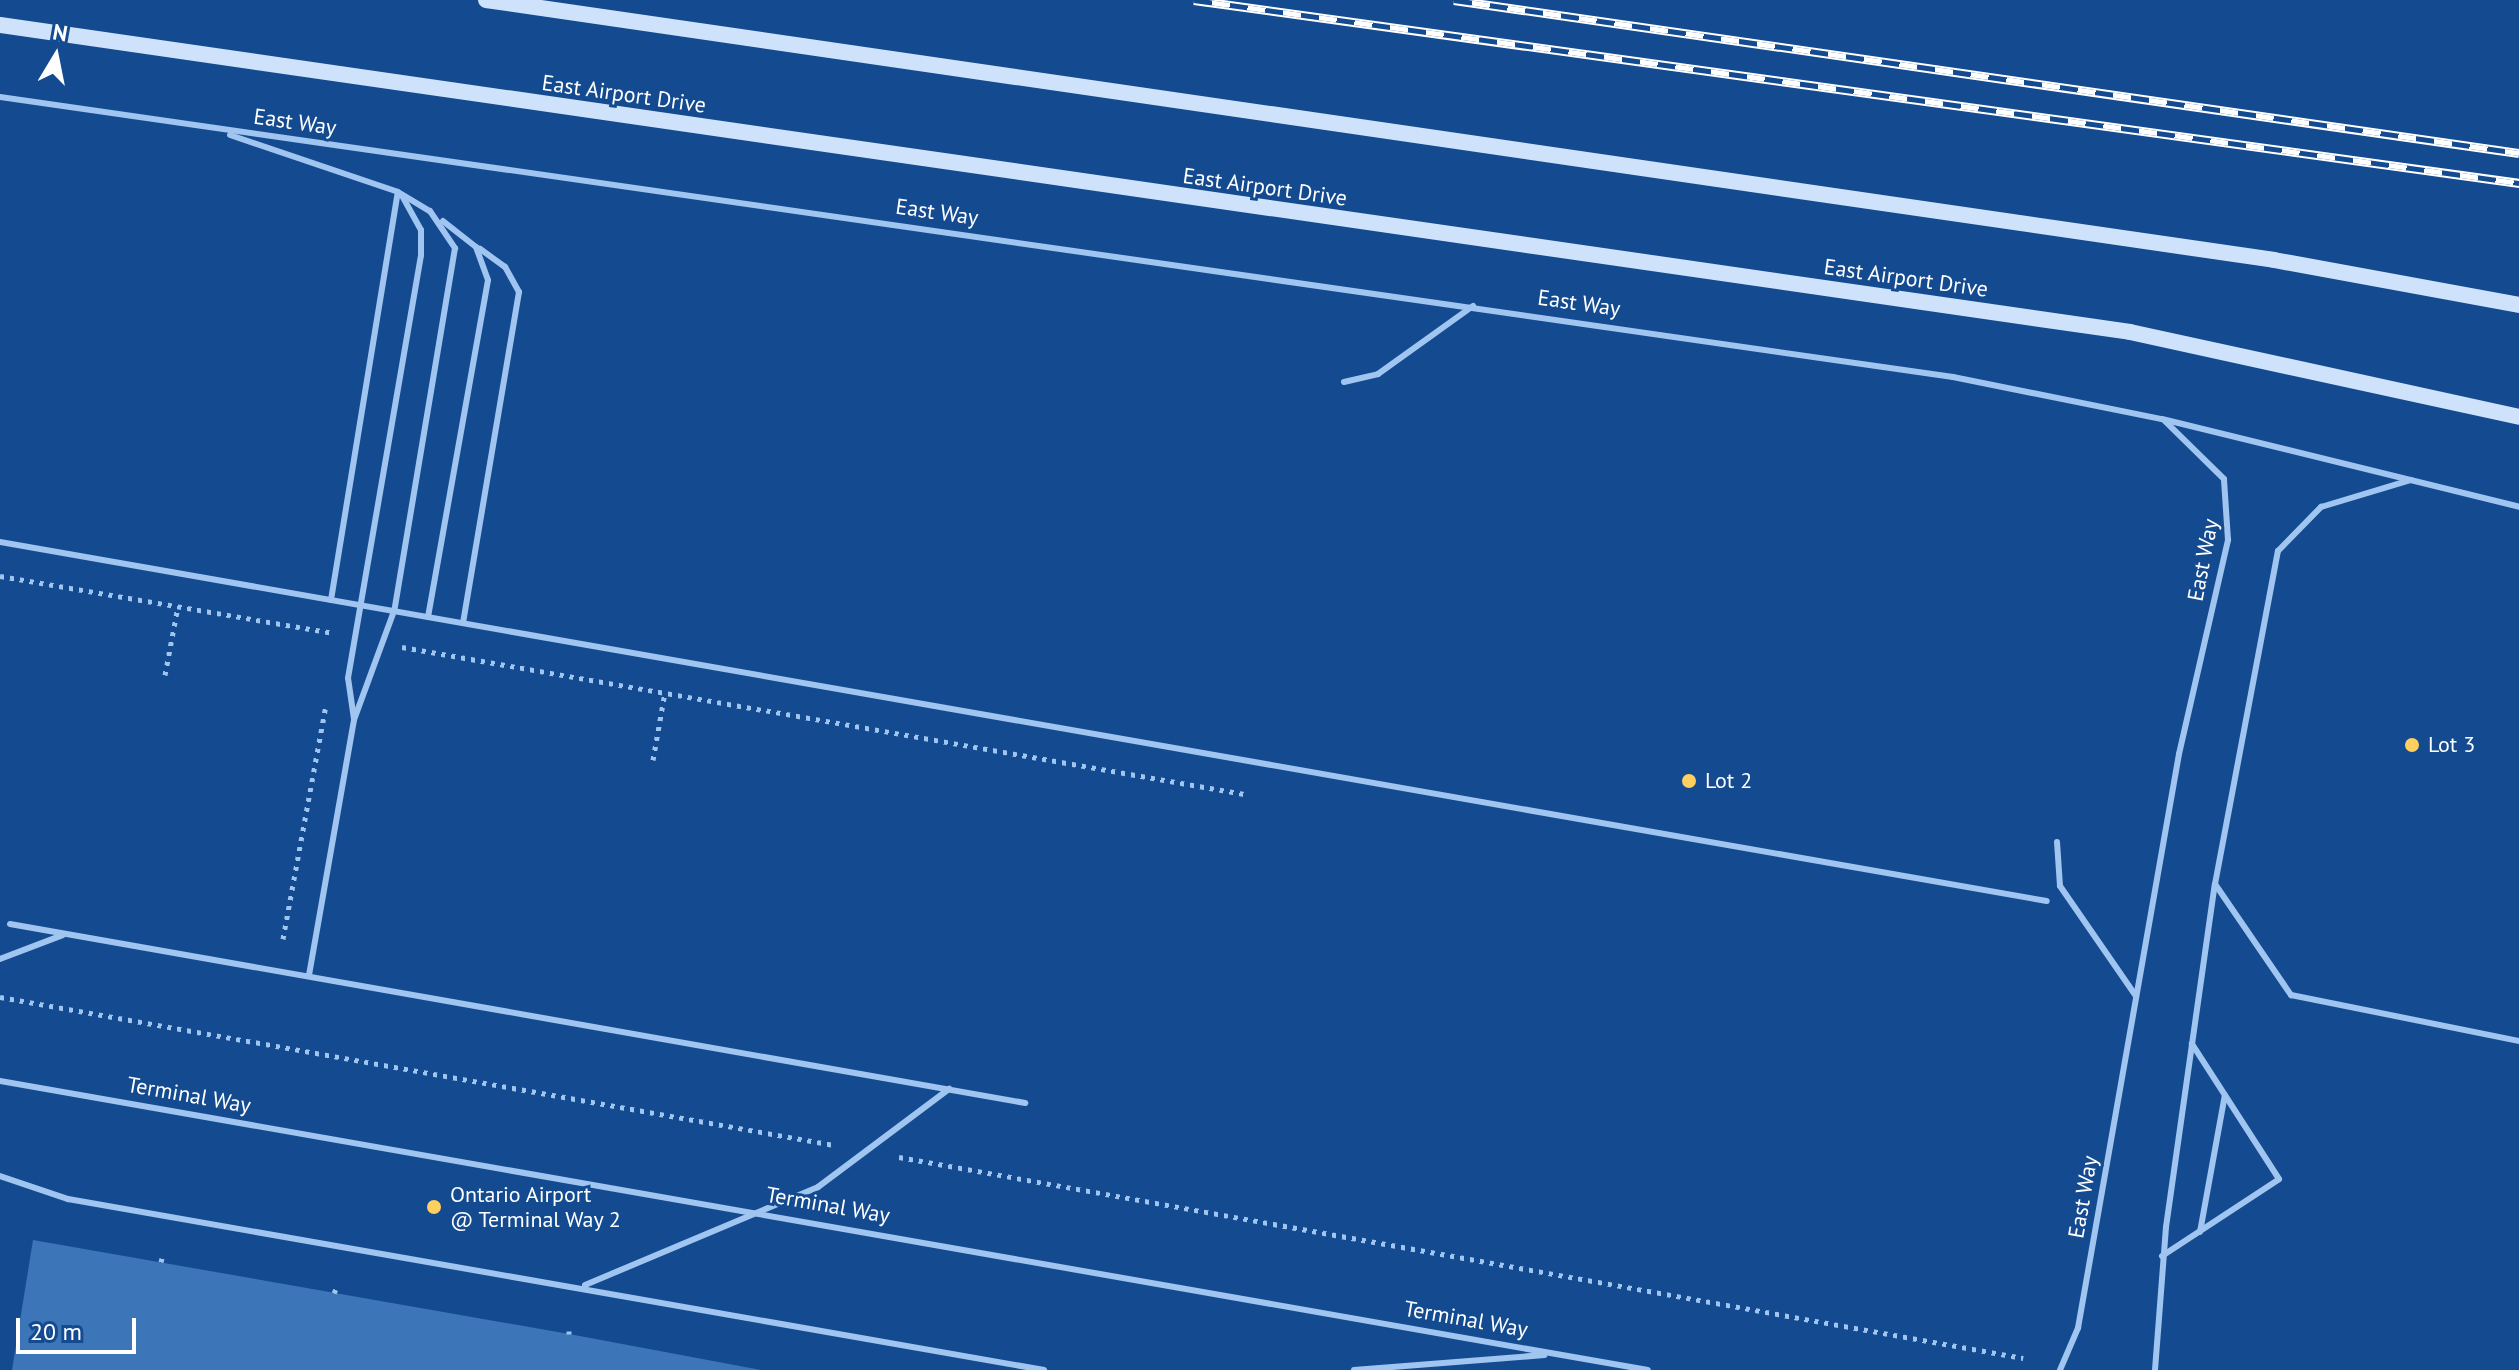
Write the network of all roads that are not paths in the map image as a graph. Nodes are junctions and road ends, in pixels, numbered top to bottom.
1 (486, 0) edge
2 (0, 25) edge
3 (0, 97) edge
4 (215, 129) junction
5 (398, 192) junction
6 (430, 211) junction
7 (476, 247) junction
8 (2519, 305) edge
9 (1473, 306) junction
10 (1344, 382) dead end
11 (2519, 417) edge
12 (2162, 419) junction
13 (2415, 479) junction
14 (2519, 507) edge
15 (0, 542) edge
16 (331, 600) junction
17 (362, 606) junction
18 (394, 611) junction
19 (428, 617) junction
20 (463, 623) junction
21 (354, 720) junction
22 (2057, 842) dead end
23 (2215, 884) junction
24 (2047, 901) dead end
25 (10, 924) dead end
26 (70, 934) junction
27 (0, 959) edge
28 (309, 976) junction
29 (2136, 996) junction
30 (2519, 1041) edge
31 (2192, 1044) junction
32 (0, 1081) edge
33 (949, 1089) junction
34 (2225, 1095) junction
35 (1025, 1103) dead end
36 (0, 1176) edge
37 (766, 1213) junction
38 (2200, 1232) junction
39 (2162, 1256) junction
40 (577, 1286) junction
41 (1556, 1354) junction
42 (1044, 1370) edge
43 (1354, 1370) edge
44 (1648, 1370) edge
45 (2060, 1370) edge
46 (2155, 1370) edge

1 - 8 main road
2 - 11 main road, East Airport Drive
3 - 4 lane, East Way
4 - 5 lane
4 - 9 lane, East Way
5 - 6 lane
5 - 16 lane
5 - 17 lane
6 - 7 lane
6 - 18 lane
7 - 19 lane
7 - 20 lane
9 - 10 lane
9 - 12 lane, East Way
12 - 13 lane
12 - 29 lane, East Way
13 - 14 lane
13 - 23 lane
15 - 16 lane
16 - 17 lane
17 - 18 lane
17 - 21 lane
18 - 19 lane
18 - 21 lane
19 - 20 lane
20 - 24 lane
21 - 28 lane
22 - 29 lane
23 - 30 lane
23 - 31 lane
25 - 26 lane
26 - 27 lane
26 - 28 lane
28 - 33 lane
29 - 45 lane, East Way
31 - 34 lane
31 - 39 lane
32 - 37 lane, Terminal Way
33 - 35 lane
33 - 37 lane
34 - 38 lane
34 - 38 lane
36 - 40 lane
37 - 40 lane
37 - 41 lane, Terminal Way
38 - 39 lane
39 - 46 lane
40 - 42 lane
41 - 43 lane
41 - 44 lane, Terminal Way

